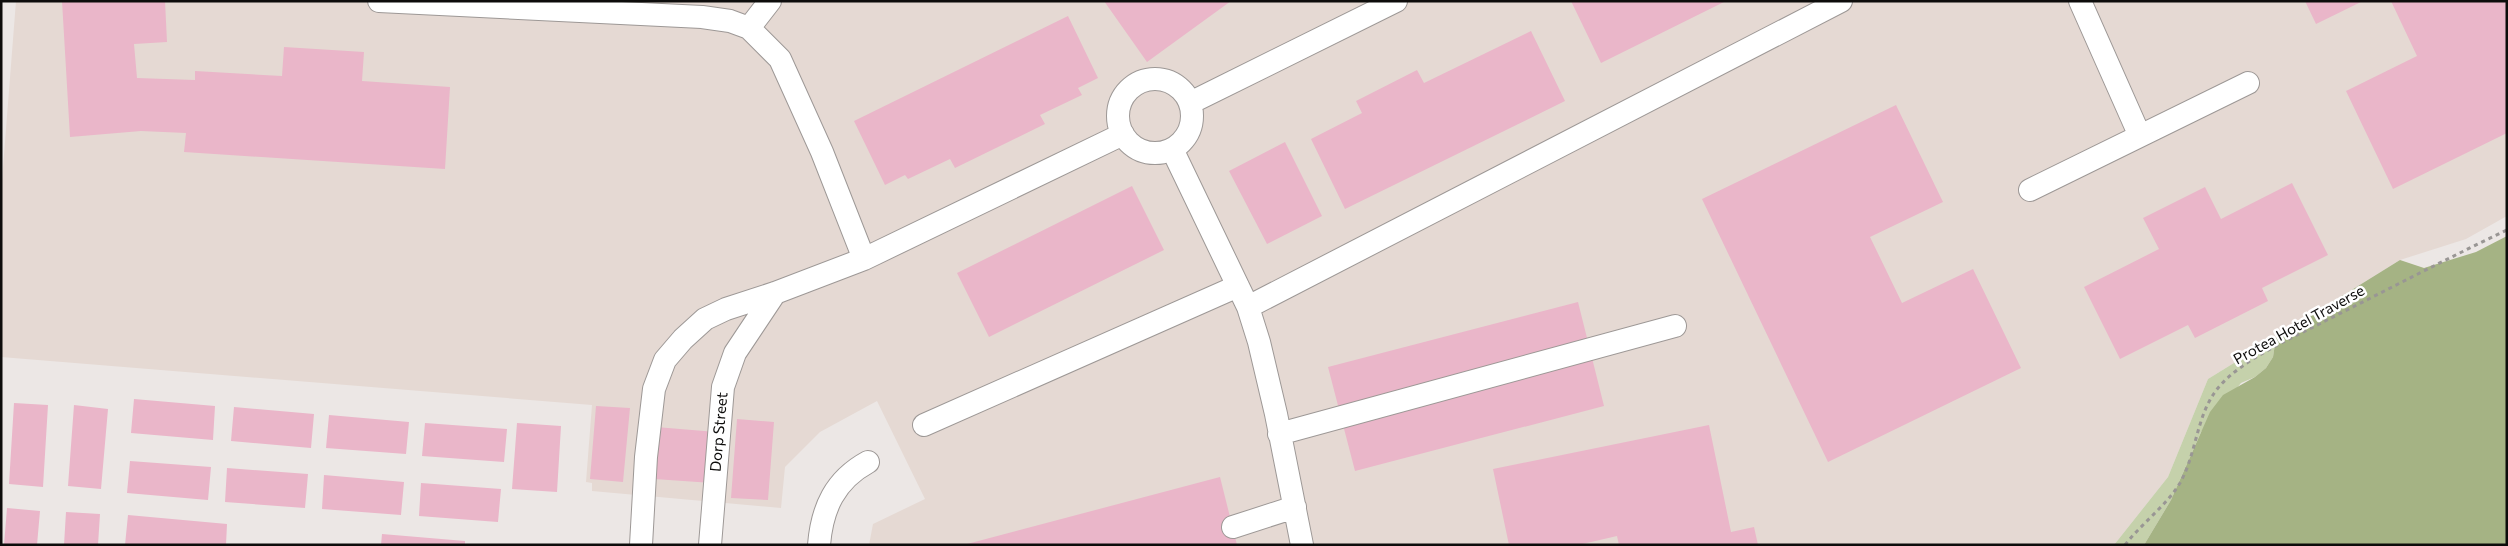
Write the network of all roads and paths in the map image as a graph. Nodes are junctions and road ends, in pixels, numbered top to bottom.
1 (379, 1) edge
2 (770, 1) edge
3 (1396, 1) edge
4 (1841, 1) edge
5 (2080, 1) edge
6 (749, 28) junction
7 (2248, 83) dead end
8 (1190, 102) junction
9 (1123, 134) junction
10 (2140, 134) junction
11 (1172, 149) junction
12 (2030, 190) dead end
13 (2507, 230) edge
14 (864, 259) junction
15 (1238, 286) junction
16 (775, 293) junction
17 (1248, 307) junction
18 (1675, 326) dead end
19 (924, 425) dead end
20 (1279, 434) junction
21 (868, 462) dead end
22 (1295, 507) junction
23 (1233, 527) dead end
24 (641, 545) edge
25 (710, 545) edge
26 (819, 545) edge
27 (1302, 545) edge
28 (2125, 545) edge

1 - 6 lane
2 - 6 lane
3 - 8 lane
4 - 17 lane
5 - 10 lane
6 - 14 lane
7 - 10 lane
8 - 9 lane
8 - 11 lane
9 - 11 lane
9 - 14 lane
10 - 12 lane
11 - 15 lane
13 - 28 path, Protea Hotel Traverse
14 - 16 lane
15 - 17 lane
15 - 19 lane
16 - 24 lane
16 - 25 lane, Dorp Street
17 - 20 lane
18 - 20 lane
20 - 22 lane
21 - 26 lane
22 - 23 lane
22 - 27 lane

